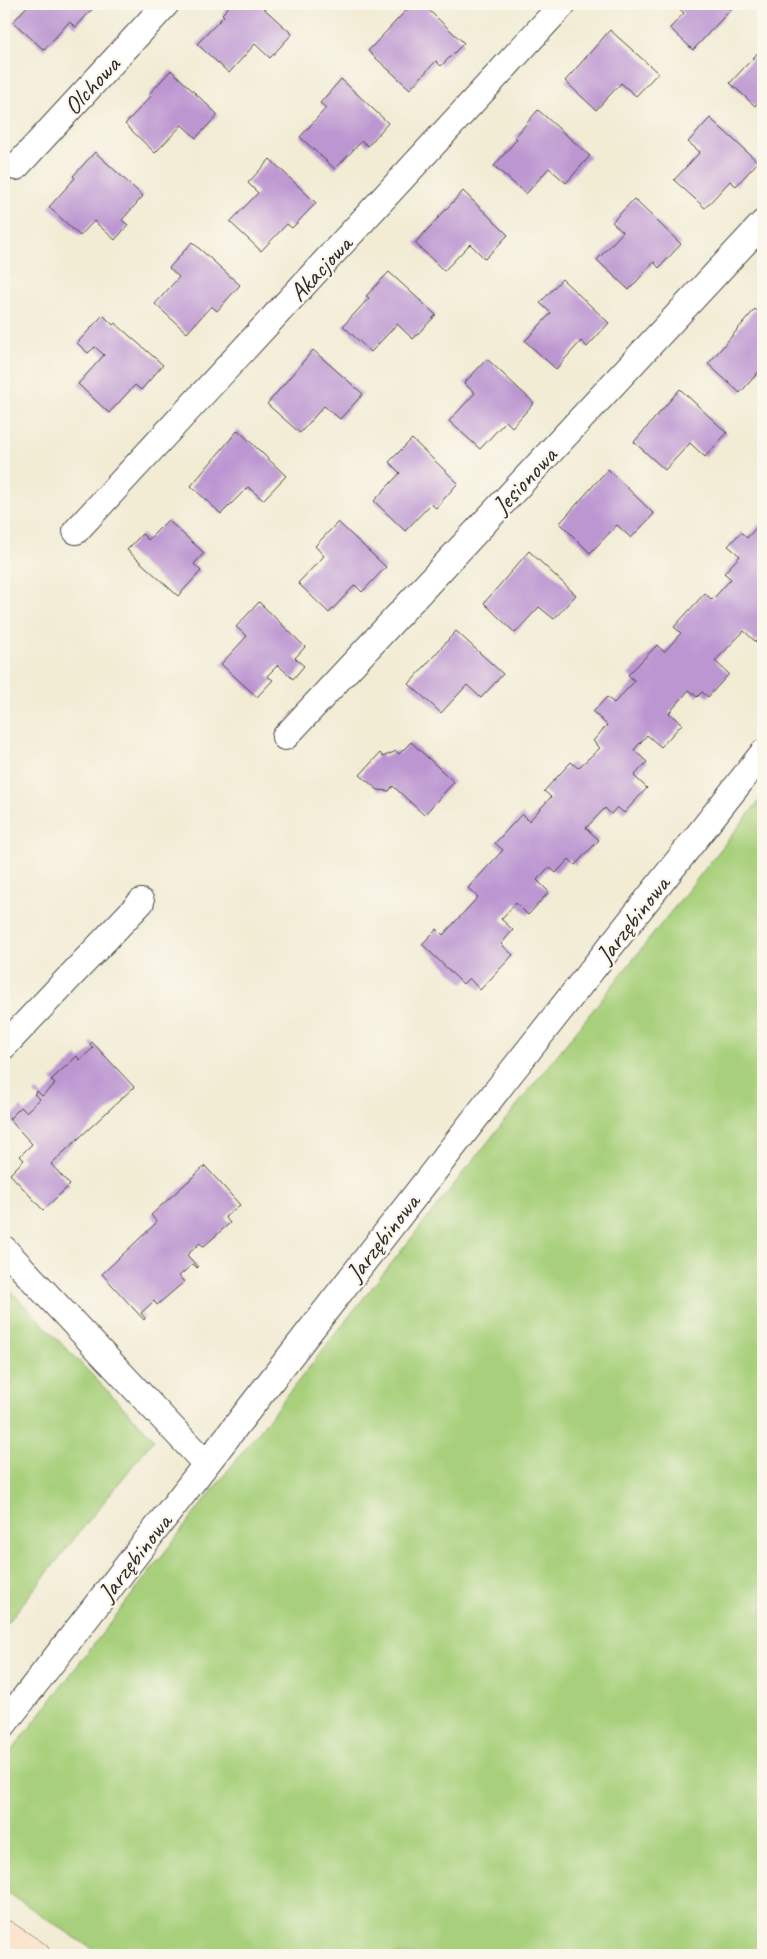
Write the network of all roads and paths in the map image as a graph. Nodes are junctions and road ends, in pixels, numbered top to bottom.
1 (166, 4) edge
2 (563, 4) edge
3 (16, 167) dead end
4 (763, 223) edge
5 (76, 531) dead end
6 (285, 737) dead end
7 (763, 753) edge
8 (141, 902) dead end
9 (4, 1046) edge
10 (4, 1249) edge
11 (206, 1464) junction
12 (4, 1724) edge
13 (4, 1934) edge
14 (36, 1955) edge

1 - 3 street, Olchowa
2 - 5 street, Akacjowa
4 - 6 street, Jesionowa
7 - 11 street, Jarzębinowa
8 - 9 street
10 - 11 street
11 - 12 street, Jarzębinowa
13 - 14 main road

